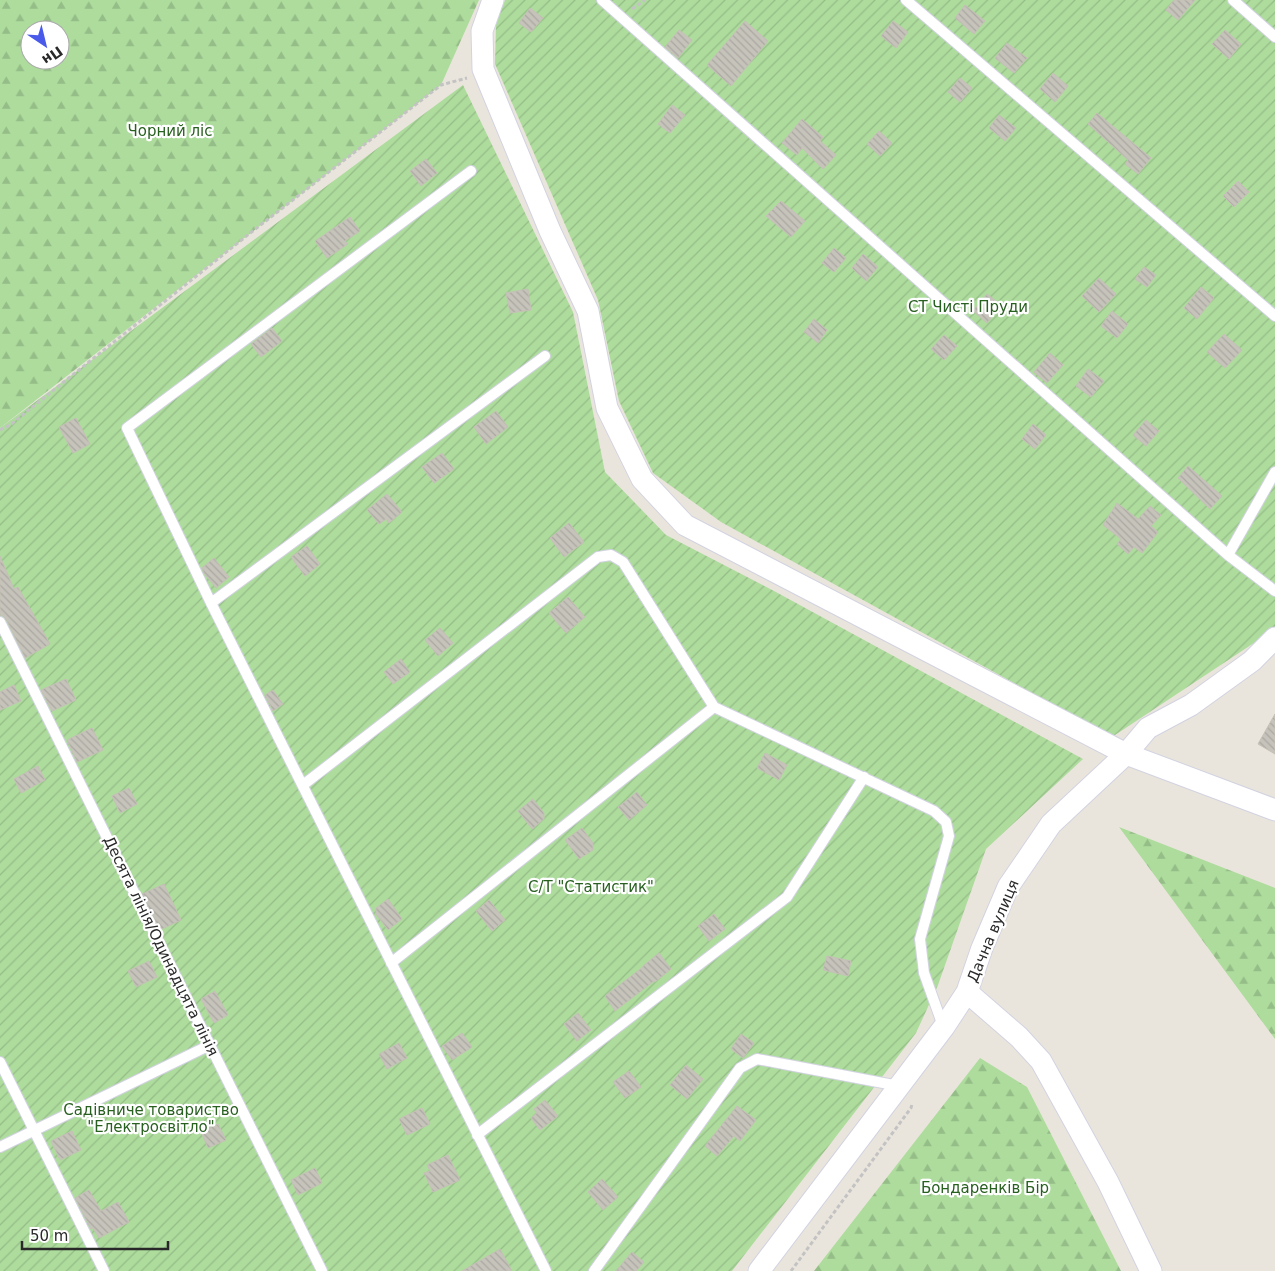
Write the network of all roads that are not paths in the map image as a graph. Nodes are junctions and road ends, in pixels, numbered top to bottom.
1 (493, 0) edge
2 (602, 0) edge
3 (906, 0) edge
4 (1233, 0) edge
5 (1275, 37) edge
6 (471, 171) dead end
7 (1275, 316) edge
8 (545, 356) dead end
9 (1275, 472) edge
10 (1228, 555) junction
11 (1275, 591) edge
12 (211, 603) junction
13 (0, 622) edge
14 (1275, 638) edge
15 (714, 707) junction
16 (1126, 754) junction
17 (864, 777) junction
18 (302, 785) junction
19 (1275, 810) edge
20 (392, 963) junction
21 (967, 992) junction
22 (944, 1027) junction
23 (210, 1045) junction
24 (0, 1062) edge
25 (899, 1086) junction
26 (34, 1130) junction
27 (477, 1135) junction
28 (0, 1147) edge
29 (104, 1271) edge
30 (322, 1271) edge
31 (546, 1271) edge
32 (594, 1271) edge
33 (759, 1271) edge
34 (1151, 1271) edge

1 - 16 street
2 - 10 lane
3 - 7 lane
4 - 5 lane
6 - 12 lane
8 - 12 lane
9 - 10 lane
10 - 11 lane
12 - 18 lane
13 - 23 lane, Десята лінія/Одинадцята лінія
14 - 16 street, Дачна вулиця
15 - 17 lane
15 - 18 lane
15 - 20 lane
16 - 19 street
16 - 21 street, Дачна вулиця
17 - 22 lane
17 - 27 lane
18 - 20 lane
20 - 27 lane
21 - 22 street, Дачна вулиця
21 - 34 street
22 - 25 street, Дачна вулиця
23 - 26 lane
23 - 30 lane, Десята лінія/Одинадцята лінія
24 - 26 lane
25 - 32 lane
25 - 33 street, Дачна вулиця
26 - 28 lane
26 - 29 lane
27 - 31 lane

